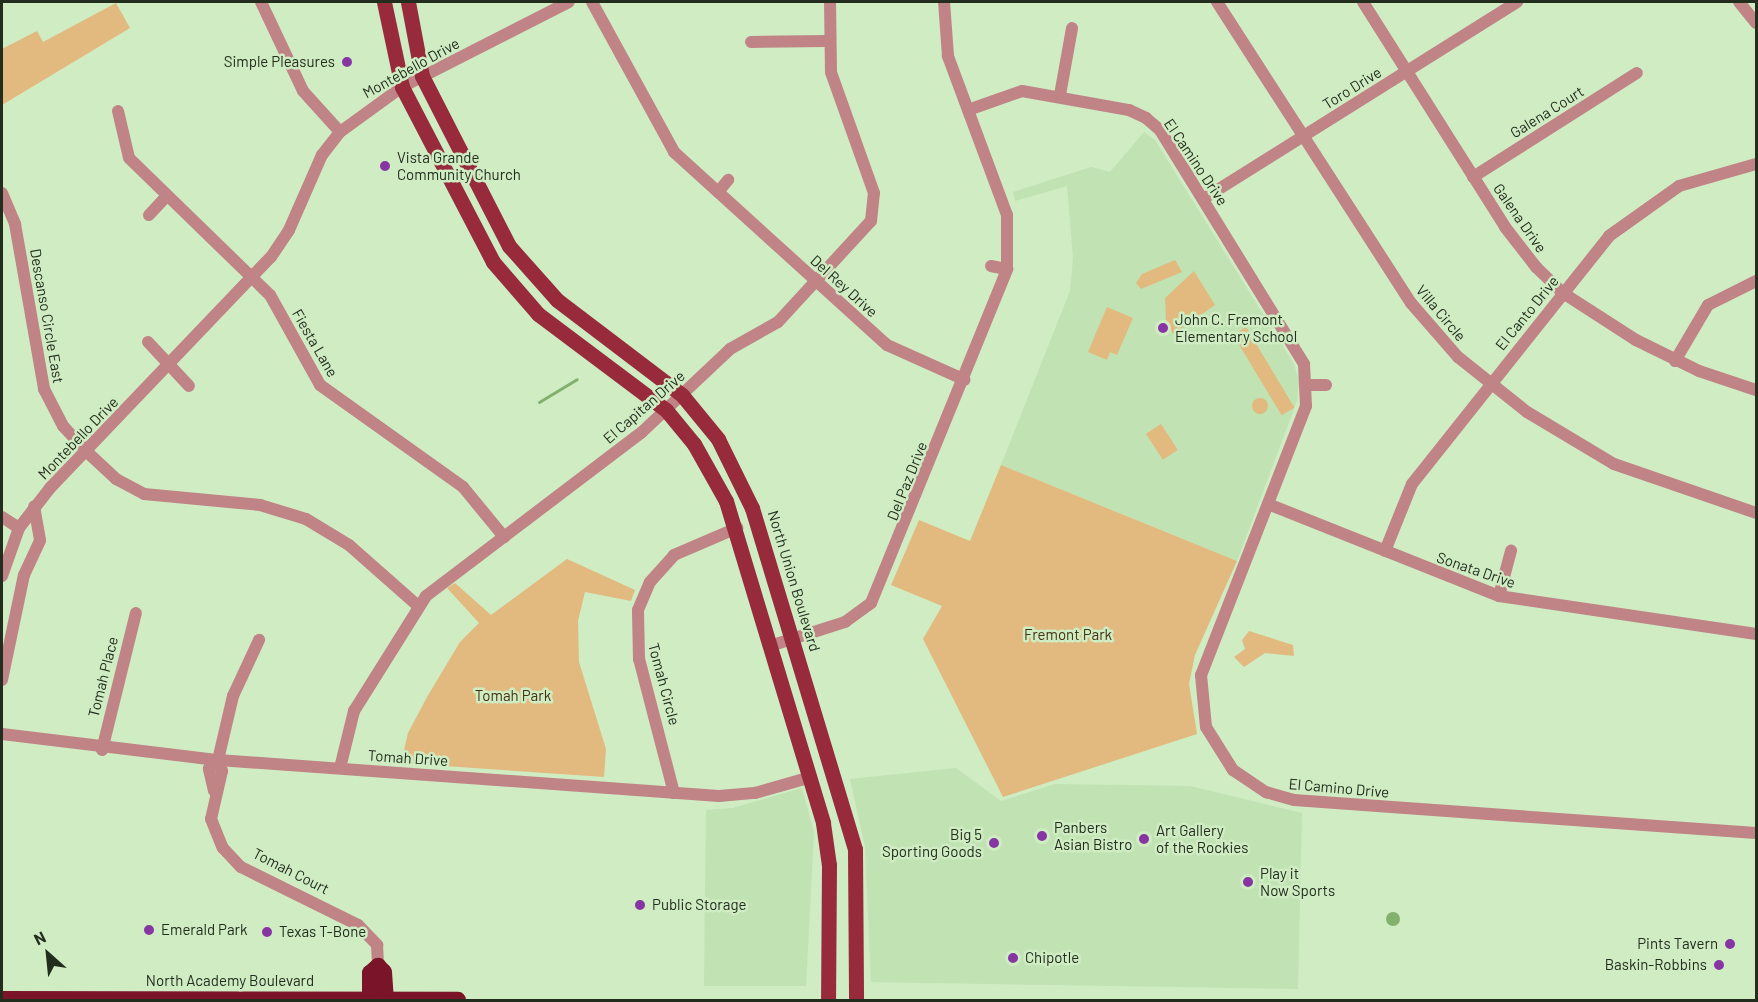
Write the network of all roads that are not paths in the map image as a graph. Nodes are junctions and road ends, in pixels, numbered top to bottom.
1 (261, 2) edge
2 (384, 2) edge
3 (408, 2) edge
4 (569, 2) edge
5 (592, 2) edge
6 (830, 2) edge
7 (944, 2) edge
8 (1217, 2) edge
9 (1362, 2) edge
10 (1513, 2) edge
11 (1739, 2) edge
12 (1756, 23) edge
13 (1072, 28) dead end
14 (827, 41) junction
15 (752, 42) dead end
16 (1406, 71) junction
17 (1637, 73) dead end
18 (422, 76) junction
19 (402, 87) junction
20 (1060, 95) junction
21 (968, 110) junction
22 (118, 111) dead end
23 (340, 132) junction
24 (1304, 136) junction
25 (1756, 164) edge
26 (1473, 177) junction
27 (728, 180) dead end
28 (718, 192) junction
29 (2, 193) edge
30 (167, 196) junction
31 (1203, 199) junction
32 (149, 215) dead end
33 (991, 266) dead end
34 (1008, 269) junction
35 (252, 278) junction
36 (816, 281) junction
37 (1756, 281) edge
38 (1563, 293) junction
39 (148, 342) dead end
40 (1675, 361) junction
41 (169, 364) junction
42 (965, 380) junction
43 (1489, 384) junction
44 (1308, 385) junction
45 (1326, 385) dead end
46 (189, 386) dead end
47 (1756, 390) edge
48 (682, 395) junction
49 (666, 410) junction
50 (86, 451) junction
51 (1268, 504) junction
52 (34, 507) junction
53 (1756, 513) edge
54 (2, 517) edge
55 (19, 528) junction
56 (737, 528) junction
57 (504, 537) junction
58 (1385, 551) junction
59 (1511, 551) dead end
60 (2, 576) edge
61 (1499, 596) junction
62 (417, 605) junction
63 (136, 613) dead end
64 (1756, 634) edge
65 (793, 638) junction
66 (259, 640) dead end
67 (774, 645) junction
68 (2, 680) edge
69 (2, 734) edge
70 (102, 750) junction
71 (219, 760) junction
72 (340, 768) junction
73 (811, 777) junction
74 (674, 793) junction
75 (1756, 833) edge
76 (378, 966) joint
77 (2, 999) edge
78 (378, 999) junction
79 (458, 1000) edge
80 (828, 1000) edge
81 (856, 1000) edge

1 - 23 street
2 - 19 main road
3 - 18 main road, North Union Boulevard
4 - 18 street, Montebello Drive
5 - 28 street, Del Rey Drive
6 - 14 street, El Capitan Drive
7 - 21 street, Del Paz Drive
8 - 24 street, Villa Circle
9 - 16 street, Galena Drive
10 - 16 street, Toro Drive
11 - 12 street
13 - 20 street
14 - 15 street
14 - 36 street, El Capitan Drive
16 - 24 street, Toro Drive
16 - 26 street, Galena Drive
17 - 26 street, Galena Court
18 - 19 street, Montebello Drive
18 - 48 main road, North Union Boulevard
19 - 23 street, Montebello Drive
19 - 49 main road
20 - 21 street, El Camino Drive
20 - 31 street, El Camino Drive
21 - 34 street, Del Paz Drive
22 - 30 street, Fiesta Lane
23 - 35 street, Montebello Drive
24 - 31 street, Toro Drive
24 - 43 street, Villa Circle
25 - 38 street, El Canto Drive
26 - 38 street, Galena Drive
27 - 28 street
28 - 36 street, Del Rey Drive
29 - 50 street, Descanso Circle East
30 - 32 street
30 - 35 street, Fiesta Lane
31 - 44 street, El Camino Drive
33 - 34 street
34 - 42 street, Del Paz Drive
35 - 41 street, Montebello Drive
35 - 57 street, Fiesta Lane
36 - 42 street, Del Rey Drive
36 - 48 street, El Capitan Drive
37 - 40 street
38 - 40 street, Galena Drive
38 - 43 street, El Canto Drive
39 - 41 street
40 - 47 street, Galena Drive
41 - 46 street
41 - 50 street, Montebello Drive
42 - 65 street, Del Paz Drive
43 - 53 street, Villa Circle
43 - 58 street, El Canto Drive
44 - 45 street
44 - 51 street, El Camino Drive
48 - 49 street, El Capitan Drive
48 - 65 main road, North Union Boulevard
49 - 56 main road
49 - 57 street, El Capitan Drive
50 - 52 street, Montebello Drive
50 - 62 street, Descanso Circle East
51 - 58 street, Sonata Drive
51 - 75 street, El Camino Drive
52 - 55 street, Montebello Drive
52 - 68 street
54 - 55 street
55 - 60 street, Montebello Drive
56 - 67 main road
56 - 74 street, Tomah Circle
57 - 62 street, El Capitan Drive
58 - 61 street, Sonata Drive
59 - 61 street
61 - 64 street, Sonata Drive
62 - 72 street, El Capitan Drive
63 - 70 street, Tomah Place
65 - 67 street, Del Paz Drive
65 - 81 main road, North Union Boulevard
66 - 71 street, Tomah Court
67 - 73 main road
69 - 70 street, Tomah Drive
70 - 71 street, Tomah Drive
71 - 72 street, Tomah Drive
71 - 76 street, Tomah Court
72 - 74 street, Tomah Drive
73 - 74 street, Tomah Drive
73 - 80 main road
76 - 78 highway, Tomah Court
77 - 78 highway, North Academy Boulevard
78 - 79 highway, North Academy Boulevard

